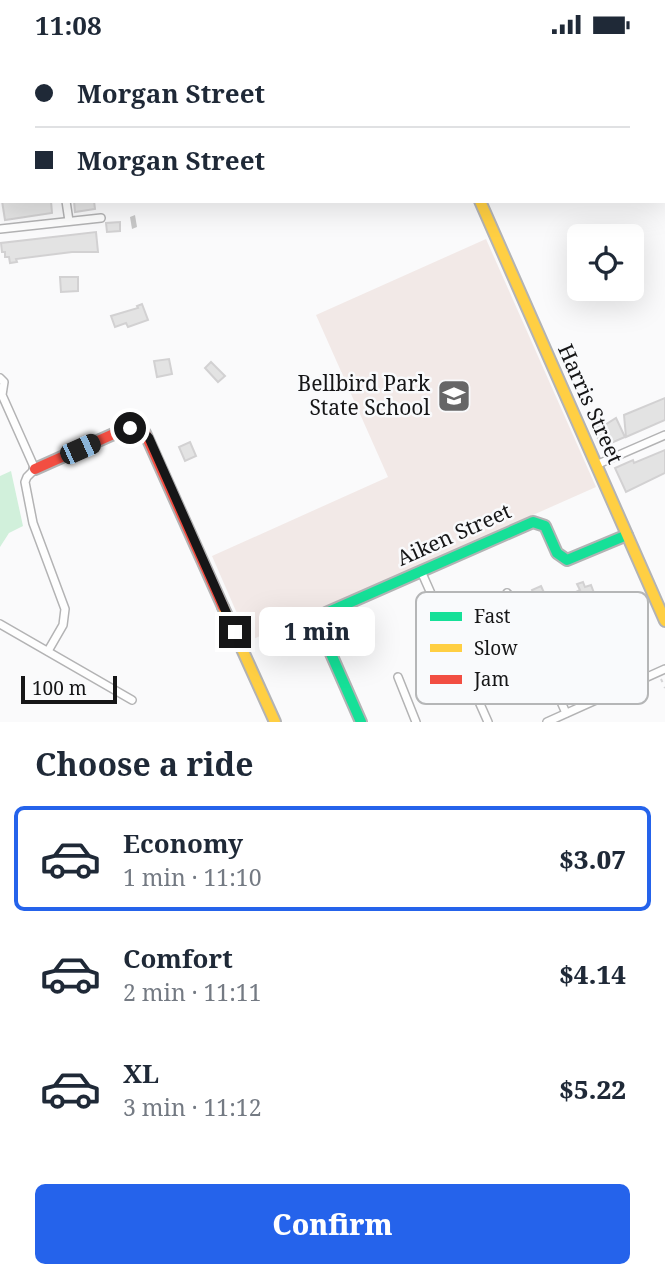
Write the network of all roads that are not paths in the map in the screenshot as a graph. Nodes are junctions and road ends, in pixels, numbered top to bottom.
1 (66, 203) edge
2 (481, 203) edge
3 (101, 218) dead end
4 (69, 221) junction
5 (0, 229) edge
6 (2, 380) edge
7 (665, 435) edge
8 (596, 465) junction
9 (35, 469) junction
10 (627, 535) junction
11 (421, 571) junction
12 (430, 592) edge
13 (665, 621) edge
14 (0, 624) edge
15 (48, 651) junction
16 (398, 677) dead end
17 (132, 700) dead end
18 (480, 704) edge
19 (562, 704) edge
20 (587, 704) edge
21 (566, 713) junction
22 (275, 722) edge
23 (361, 722) edge
24 (416, 722) edge
25 (488, 722) edge
26 (547, 722) edge

1 - 4 street
2 - 8 street, Harris Street
3 - 4 street
4 - 5 street
6 - 9 street
7 - 8 street
8 - 10 street, Harris Street
9 - 15 street
9 - 22 street
10 - 11 street, Aiken Street
10 - 13 street, Harris Street
11 - 12 street
11 - 23 street, Aiken Street
14 - 15 street
15 - 17 street
16 - 24 street
18 - 25 street
19 - 21 street
20 - 21 street
21 - 26 street

